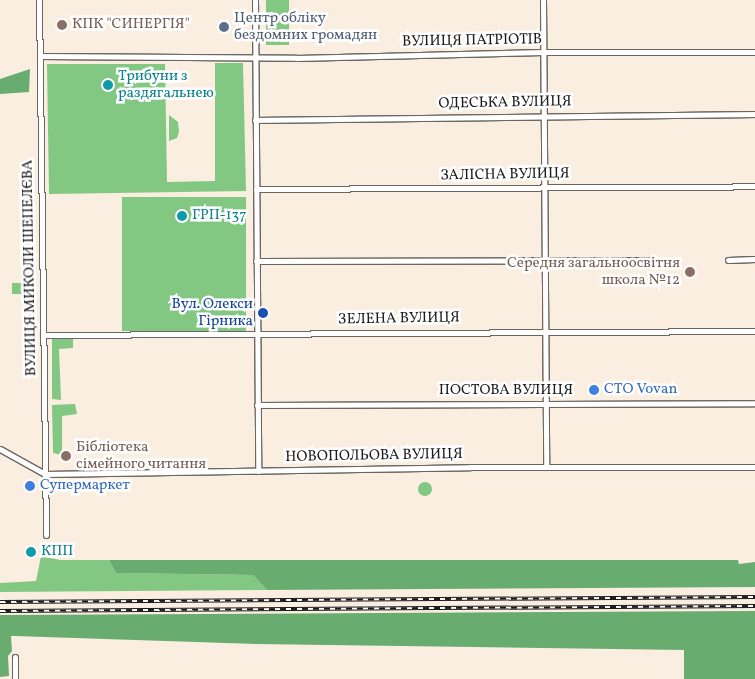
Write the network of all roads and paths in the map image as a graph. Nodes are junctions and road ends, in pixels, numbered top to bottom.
1 (39, 0) edge
2 (254, 0) edge
3 (543, 0) edge
4 (542, 52) junction
5 (755, 52) edge
6 (40, 56) junction
7 (255, 58) junction
8 (755, 114) edge
9 (543, 115) junction
10 (256, 120) junction
11 (755, 186) edge
12 (543, 188) junction
13 (256, 189) junction
14 (544, 259) junction
15 (755, 259) edge
16 (650, 260) dead end
17 (728, 260) dead end
18 (256, 261) junction
19 (544, 330) junction
20 (755, 331) edge
21 (257, 333) junction
22 (43, 335) junction
23 (544, 403) junction
24 (755, 403) edge
25 (257, 405) junction
26 (0, 449) edge
27 (546, 467) junction
28 (755, 467) edge
29 (258, 471) junction
30 (45, 474) junction
31 (46, 535) dead end
32 (15, 657) dead end
33 (15, 679) edge

1 - 6 street, ВУЛИЦЯ МИКОЛИ ШЕПЕЛЄВА
2 - 7 street
3 - 4 street
4 - 5 street, ВУЛИЦЯ ПАТРІОТІВ
4 - 7 street, ВУЛИЦЯ ПАТРІОТІВ
4 - 9 street
6 - 7 street, ВУЛИЦЯ ПАТРІОТІВ
6 - 22 street, ВУЛИЦЯ МИКОЛИ ШЕПЕЛЄВА
7 - 10 street
8 - 9 street, ОДЕСЬКА ВУЛИЦЯ
9 - 10 street, ОДЕСЬКА ВУЛИЦЯ
9 - 12 street
10 - 13 street
11 - 12 street, ЗАЛІСНА ВУЛИЦЯ
12 - 13 street, ЗАЛІСНА ВУЛИЦЯ
12 - 14 street
13 - 18 street
14 - 16 street
14 - 18 street
14 - 19 street
15 - 17 street
18 - 21 street
19 - 20 street, ЗЕЛЕНА ВУЛИЦЯ
19 - 21 street, ЗЕЛЕНА ВУЛИЦЯ
19 - 23 street
21 - 22 street, ЗЕЛЕНА ВУЛИЦЯ
21 - 25 street
22 - 30 street, ВУЛИЦЯ МИКОЛИ ШЕПЕЛЄВА
23 - 24 street, ПОСТОВА ВУЛИЦЯ
23 - 25 street, ПОСТОВА ВУЛИЦЯ
23 - 27 street
25 - 29 street
26 - 30 street, НОВОПОЛЬОВА ВУЛИЦЯ
27 - 28 street, НОВОПОЛЬОВА ВУЛИЦЯ
27 - 29 street, НОВОПОЛЬОВА ВУЛИЦЯ
29 - 30 street, НОВОПОЛЬОВА ВУЛИЦЯ
30 - 31 street, ВУЛИЦЯ МИКОЛИ ШЕПЕЛЄВА
32 - 33 street

